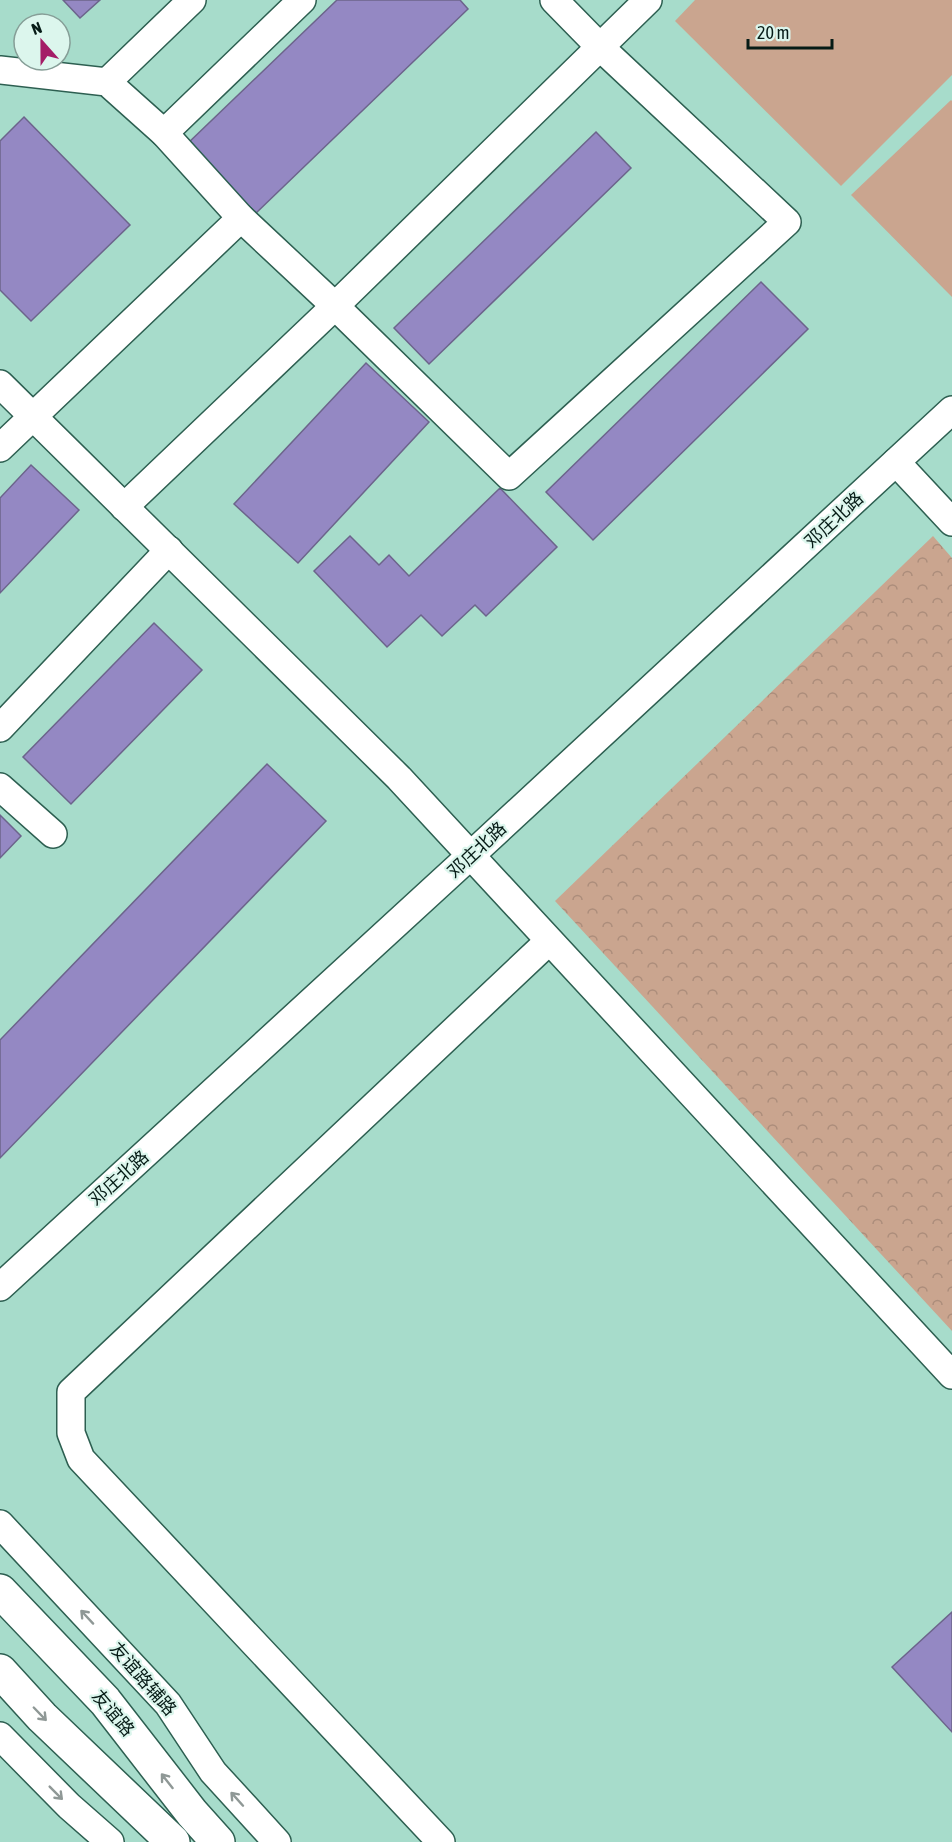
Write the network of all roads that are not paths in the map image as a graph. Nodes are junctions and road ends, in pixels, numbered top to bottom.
1 (192, 0) edge
2 (302, 0) edge
3 (554, 0) edge
4 (648, 0) edge
5 (600, 47) junction
6 (0, 70) edge
7 (107, 82) junction
8 (164, 133) junction
9 (241, 218) junction
10 (335, 306) junction
11 (0, 384) edge
12 (952, 410) edge
13 (33, 416) junction
14 (0, 448) edge
15 (896, 462) junction
16 (124, 507) junction
17 (952, 522) edge
18 (169, 550) junction
19 (0, 728) edge
20 (0, 787) edge
21 (53, 834) dead end
22 (470, 856) junction
23 (549, 941) junction
24 (0, 1287) edge
25 (952, 1375) edge
26 (0, 1524) edge
27 (0, 1591) edge
28 (0, 1671) edge
29 (0, 1736) edge
30 (110, 1842) edge
31 (173, 1842) edge
32 (218, 1842) edge
33 (277, 1842) edge
34 (441, 1842) edge

1 - 7 street
2 - 8 street
3 - 5 street
4 - 5 street
5 - 10 street
5 - 10 street
6 - 7 street
7 - 8 street
8 - 9 street
9 - 10 street
9 - 13 street
10 - 16 street
11 - 13 street
12 - 15 street, 邓庄北路
13 - 14 street
13 - 16 street
15 - 17 street
15 - 22 street, 邓庄北路
16 - 18 street
18 - 19 street
18 - 22 street
20 - 21 street
22 - 23 street
22 - 24 street, 邓庄北路
23 - 25 street
23 - 34 street
33 -> 26 street, 友谊路辅路
32 -> 27 main road, 友谊路
28 -> 31 main road
29 -> 30 street

